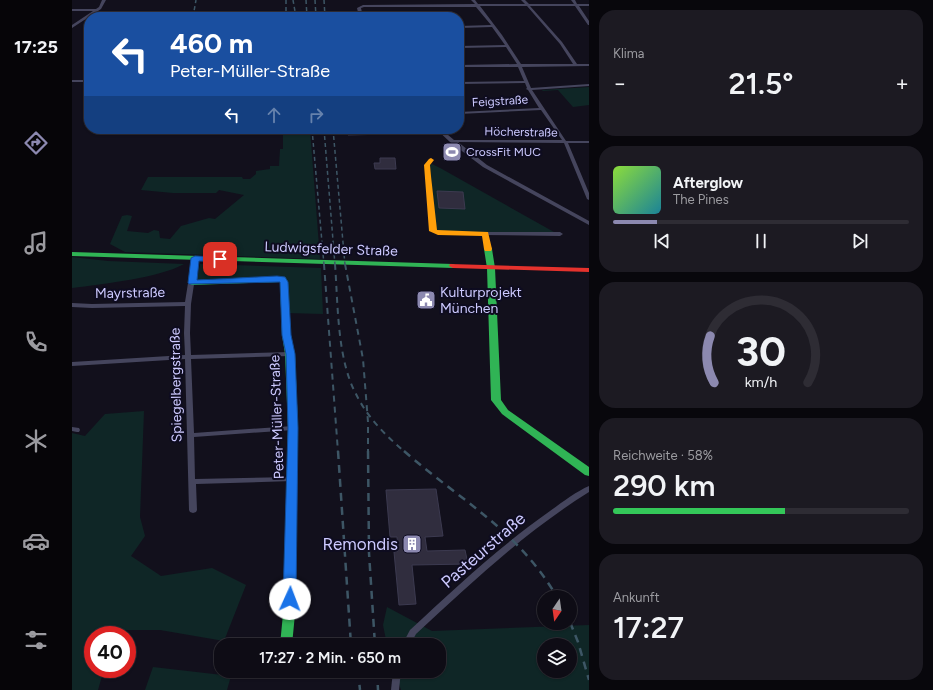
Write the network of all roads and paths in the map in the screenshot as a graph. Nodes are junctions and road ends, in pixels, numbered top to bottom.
1 (104, 0) edge
2 (474, 0) edge
3 (523, 0) edge
4 (573, 0) edge
5 (576, 5) junction
6 (589, 5) edge
7 (478, 6) junction
8 (528, 6) junction
9 (72, 10) edge
10 (96, 10) junction
11 (93, 12) edge
12 (360, 12) edge
13 (84, 18) edge
14 (589, 24) edge
15 (493, 26) junction
16 (72, 27) edge
17 (464, 27) edge
18 (508, 46) junction
19 (464, 47) edge
20 (576, 65) junction
21 (589, 65) edge
22 (464, 66) edge
23 (520, 66) junction
24 (72, 81) edge
25 (84, 81) edge
26 (525, 82) junction
27 (464, 83) edge
28 (589, 85) edge
29 (528, 89) junction
30 (541, 109) junction
31 (464, 113) edge
32 (444, 134) edge
33 (452, 141) junction
34 (589, 142) edge
35 (566, 143) junction
36 (431, 160) dead end
37 (589, 199) edge
38 (589, 223) edge
39 (485, 234) junction
40 (560, 234) dead end
41 (72, 254) edge
42 (195, 258) junction
43 (491, 268) junction
44 (589, 270) edge
45 (192, 283) junction
46 (188, 304) junction
47 (72, 305) edge
48 (290, 354) junction
49 (188, 357) junction
50 (72, 364) edge
51 (293, 428) junction
52 (191, 435) junction
53 (589, 472) edge
54 (293, 479) junction
55 (192, 482) junction
56 (589, 489) edge
57 (193, 510) dead end
58 (287, 638) edge
59 (410, 638) edge
60 (396, 678) edge
61 (395, 690) edge

1 - 10 street
2 - 7 street
3 - 8 street
4 - 5 street
5 - 6 street
5 - 8 street
5 - 14 street
7 - 8 street
7 - 12 street
7 - 15 street
8 - 20 street
9 - 10 street
10 - 11 street
13 - 16 street
15 - 17 street
15 - 18 street
18 - 19 street
18 - 23 street
20 - 21 street
20 - 23 street
22 - 23 street
23 - 26 street
24 - 25 street
26 - 27 street
26 - 29 street
28 - 29 street
29 - 30 street
30 - 31 street, Feigstraße
30 - 35 street
32 - 33 street
33 - 35 street, Höcherstraße
33 - 38 street
34 - 35 street, Höcherstraße
35 - 37 street
36 - 39 street
39 - 40 street
39 - 43 street
41 - 42 street, Ludwigsfelder Straße
42 - 43 street, Ludwigsfelder Straße
42 - 45 street, Spiegelbergstraße
43 - 44 street, Ludwigsfelder Straße
43 - 53 street
45 - 46 street, Spiegelbergstraße
45 - 48 street, Peter-Müller-Straße
46 - 47 street, Mayrstraße
46 - 49 street, Spiegelbergstraße
48 - 49 street
48 - 51 street, Peter-Müller-Straße
49 - 50 street
49 - 52 street, Spiegelbergstraße
51 - 52 street
51 - 54 street, Peter-Müller-Straße
52 - 55 street, Spiegelbergstraße
54 - 55 street
54 - 58 street, Peter-Müller-Straße
55 - 57 street, Spiegelbergstraße
56 - 59 street, Pasteurstraße
60 - 61 street

